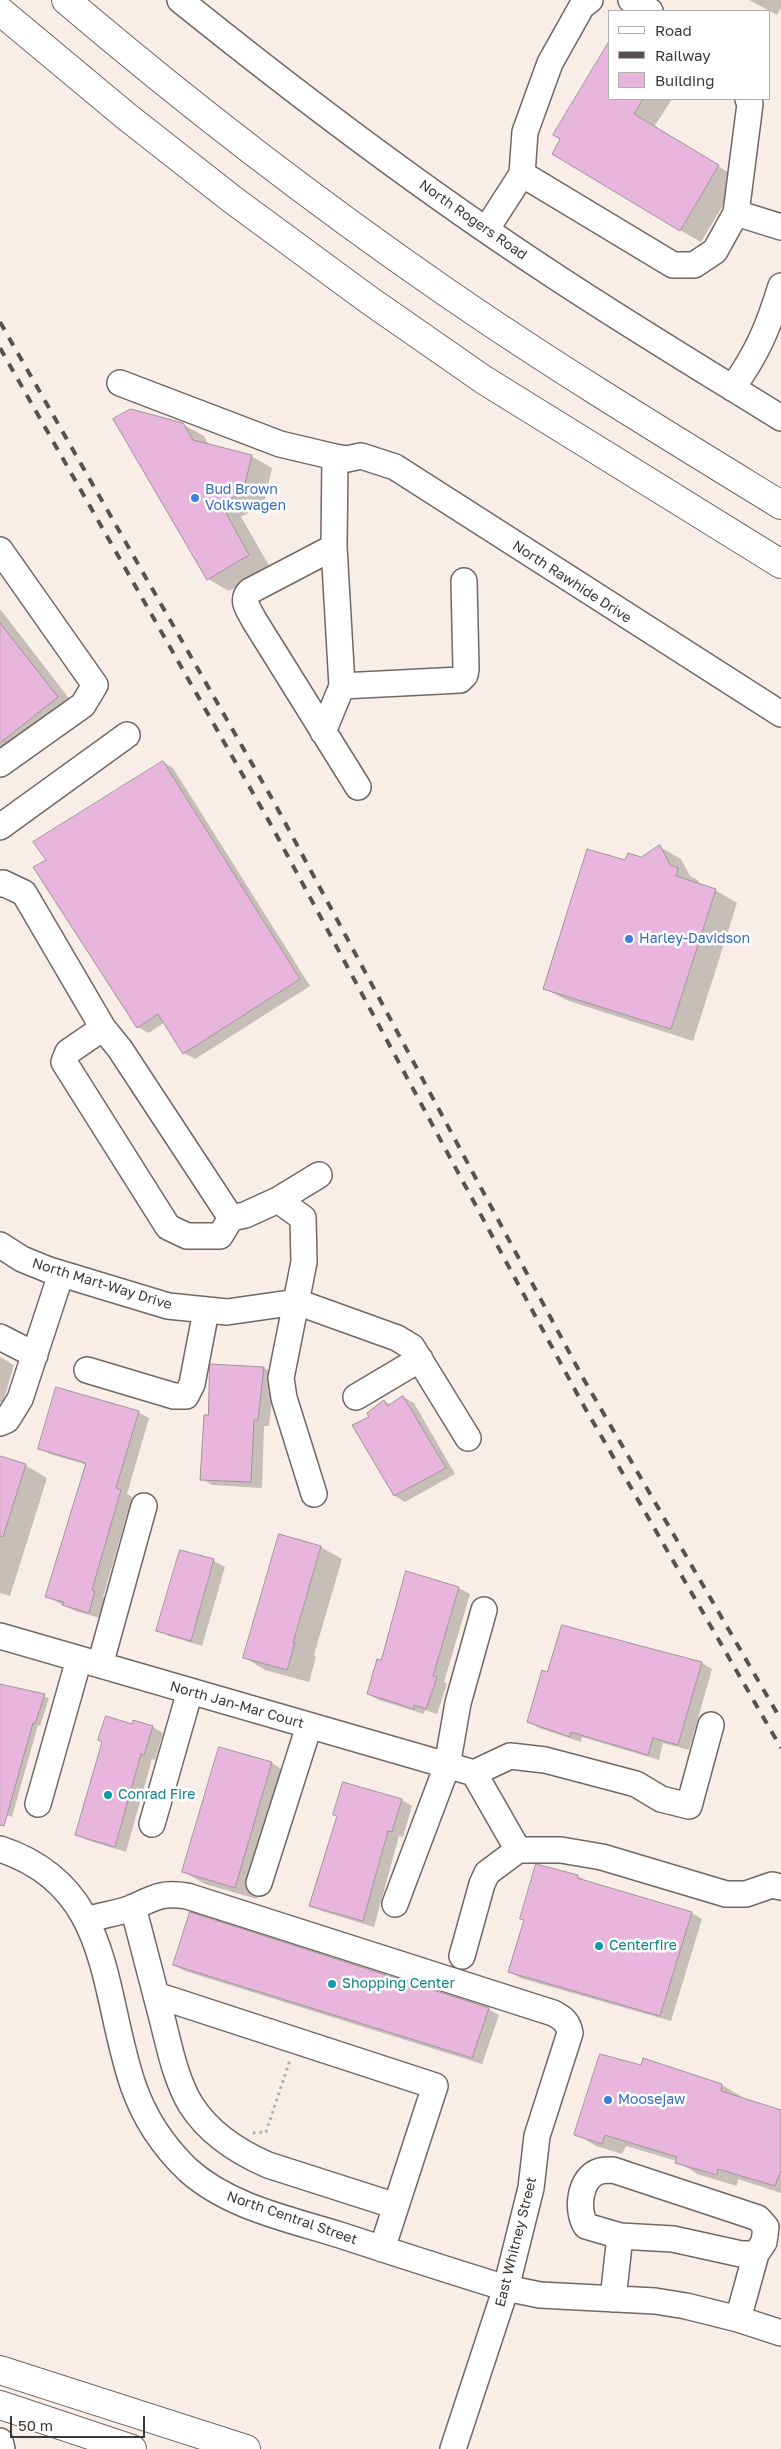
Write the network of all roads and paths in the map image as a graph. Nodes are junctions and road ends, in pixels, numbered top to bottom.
1 (66, 0) edge
2 (590, 0) edge
3 (631, 0) edge
4 (192, 4) edge
5 (648, 10) edge
6 (0, 11) edge
7 (748, 100) edge
8 (522, 174) junction
9 (736, 213) junction
10 (781, 227) edge
11 (486, 230) junction
12 (781, 286) edge
13 (120, 382) dead end
14 (732, 388) junction
15 (781, 418) edge
16 (335, 457) junction
17 (781, 505) edge
18 (334, 547) junction
19 (0, 550) edge
20 (781, 564) edge
21 (464, 581) dead end
22 (342, 686) junction
23 (781, 714) edge
24 (324, 732) junction
25 (127, 735) dead end
26 (0, 764) edge
27 (358, 787) dead end
28 (0, 828) edge
29 (0, 884) edge
30 (103, 1028) junction
31 (319, 1176) dead end
32 (278, 1200) junction
33 (230, 1218) junction
34 (0, 1246) edge
35 (62, 1274) junction
36 (297, 1302) junction
37 (206, 1311) junction
38 (0, 1337) edge
39 (34, 1355) junction
40 (420, 1359) junction
41 (87, 1370) dead end
42 (356, 1397) dead end
43 (0, 1423) edge
44 (468, 1438) dead end
45 (314, 1494) dead end
46 (144, 1506) dead end
47 (484, 1610) dead end
48 (0, 1636) edge
49 (89, 1662) junction
50 (190, 1691) junction
51 (711, 1725) dead end
52 (309, 1726) junction
53 (447, 1766) junction
54 (474, 1774) junction
55 (38, 1804) dead end
56 (152, 1824) dead end
57 (0, 1849) edge
58 (518, 1850) junction
59 (259, 1883) dead end
60 (781, 1886) edge
61 (395, 1904) dead end
62 (133, 1907) junction
63 (87, 1920) junction
64 (462, 1956) dead end
65 (156, 1995) junction
66 (300, 2042) junction
67 (220, 2137) junction
68 (396, 2206) junction
69 (620, 2236) junction
70 (382, 2249) junction
71 (756, 2254) junction
72 (506, 2288) junction
73 (613, 2299) junction
74 (738, 2319) junction
75 (781, 2333) edge
76 (0, 2370) edge
77 (0, 2405) edge
78 (0, 2441) edge
79 (2, 2449) edge
80 (132, 2449) edge
81 (246, 2449) edge
82 (453, 2449) edge

1 - 17 main road
2 - 8 street
3 - 5 street
4 - 11 street, North Rogers Road
6 - 20 main road
7 - 9 street
8 - 9 street
8 - 11 street
9 - 10 street
11 - 14 street, North Rogers Road
12 - 14 street
13 - 16 street
14 - 15 street, North Rogers Road
16 - 18 street
16 - 23 street, North Rawhide Drive
18 - 22 street
18 - 24 street
19 - 26 street
21 - 22 street
22 - 24 street
24 - 27 street
25 - 28 street
29 - 30 street
30 - 33 street
30 - 33 street
31 - 32 street
32 - 33 street
32 - 36 street
34 - 35 street, North Mart-Way Drive
35 - 37 street, North Mart-Way Drive
35 - 39 street
36 - 37 street, North Mart-Way Drive
36 - 40 street
36 - 45 street
37 - 41 street
38 - 39 street
39 - 43 street
40 - 42 street
40 - 44 street
46 - 49 street
47 - 53 street
48 - 49 street, North Jan-Mar Court
49 - 50 street, North Jan-Mar Court
49 - 55 street
50 - 52 street, North Jan-Mar Court
50 - 56 street
51 - 54 street
52 - 53 street, North Jan-Mar Court
52 - 59 street
53 - 54 street, North Jan-Mar Court
53 - 61 street
54 - 58 street
57 - 63 street, North Central Street
58 - 60 street
58 - 64 street
62 - 63 street
62 - 65 street
62 - 72 street, East Whitney Street
63 - 70 street, North Central Street
65 - 66 street
65 - 67 street
66 - 67 path
66 - 68 street
67 - 68 street
68 - 70 street
69 - 71 street
69 - 71 street
69 - 73 street
70 - 72 street, North Central Street
71 - 74 street
72 - 73 street, North Central Street
72 - 82 street, East Whitney Street
73 - 74 street, North Central Street
74 - 75 street, North Central Street
76 - 81 main road
77 - 80 main road
78 - 79 street

